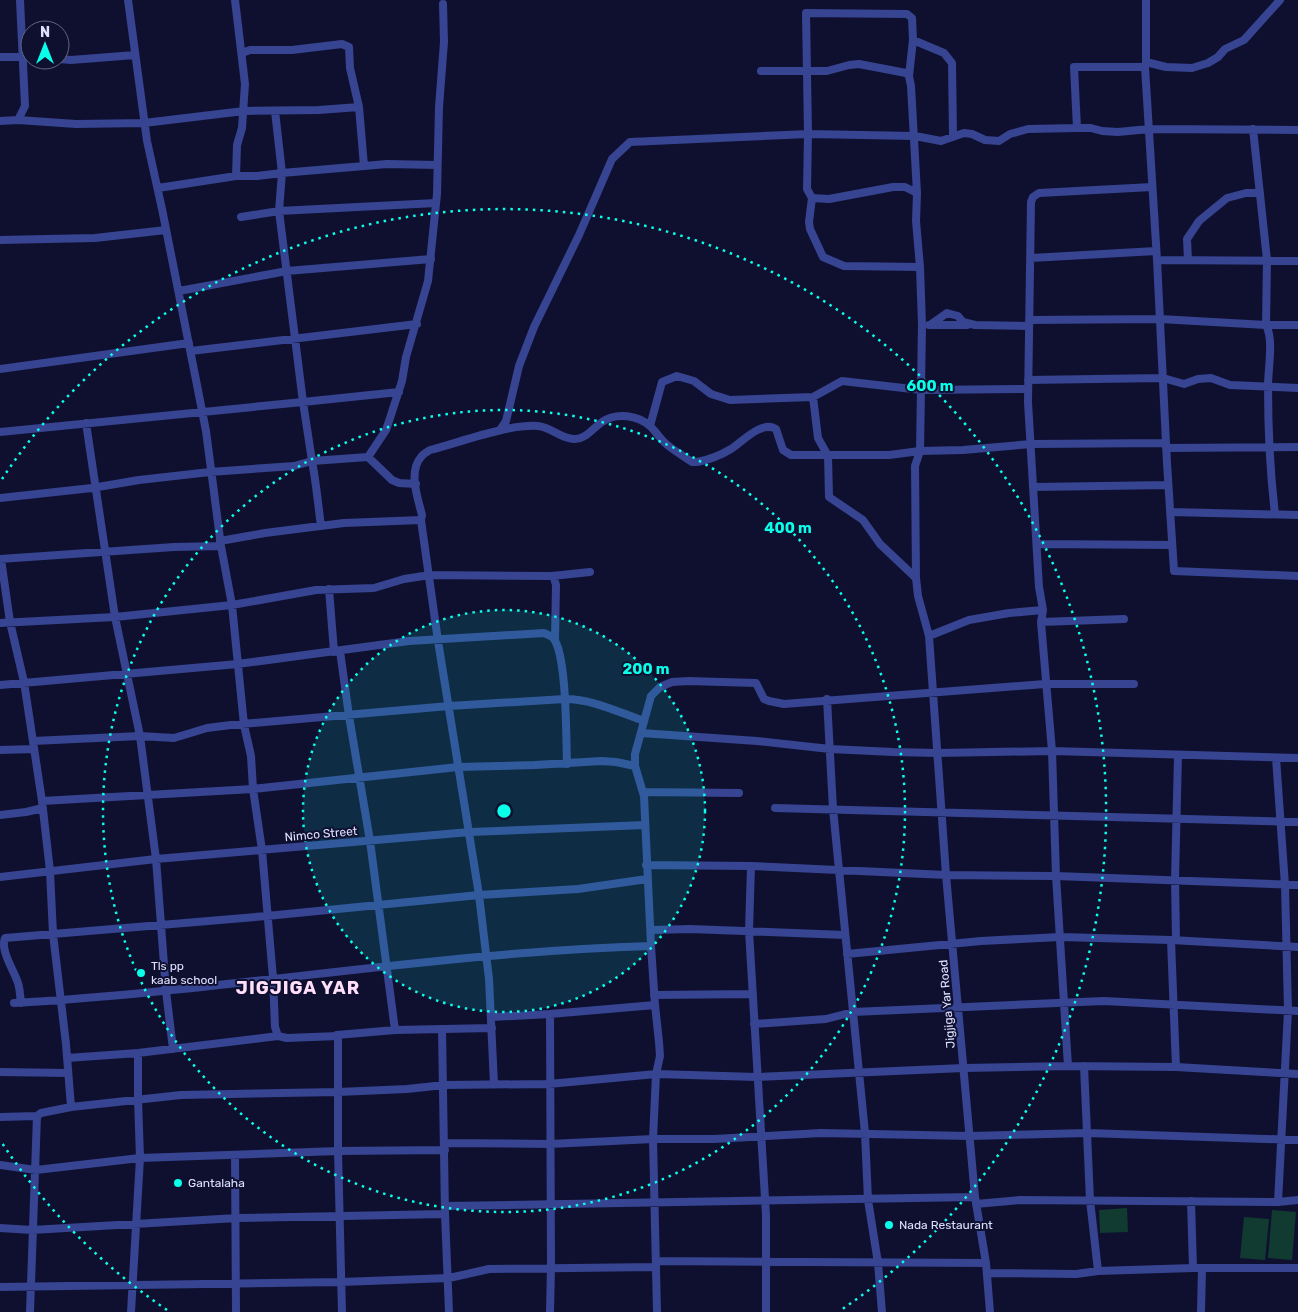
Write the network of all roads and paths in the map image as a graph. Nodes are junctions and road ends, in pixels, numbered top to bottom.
1 (20, 0) edge
2 (128, 0) edge
3 (235, 0) edge
4 (1146, 0) edge
5 (1280, 0) edge
6 (442, 4) dead end
7 (22, 20) edge
8 (913, 40) junction
9 (242, 52) junction
10 (135, 55) junction
11 (0, 57) edge
12 (20, 57) edge
13 (70, 60) edge
14 (1146, 65) junction
15 (26, 70) edge
16 (761, 70) dead end
17 (807, 70) junction
18 (909, 76) junction
19 (359, 107) junction
20 (244, 111) junction
21 (275, 111) junction
22 (18, 120) junction
23 (0, 121) edge
24 (144, 124) junction
25 (1077, 128) junction
26 (1149, 129) junction
27 (1253, 129) junction
28 (1298, 130) edge
29 (808, 134) junction
30 (915, 136) junction
31 (953, 136) junction
32 (437, 165) junction
33 (364, 166) junction
34 (282, 174) junction
35 (236, 176) junction
36 (1152, 187) junction
37 (158, 188) junction
38 (917, 193) junction
39 (1260, 193) junction
40 (812, 198) junction
41 (436, 203) junction
42 (279, 211) junction
43 (240, 217) dead end
44 (166, 230) junction
45 (0, 240) edge
46 (1156, 251) junction
47 (1031, 258) junction
48 (431, 259) junction
49 (1157, 260) junction
50 (1188, 260) junction
51 (1267, 260) junction
52 (1298, 261) edge
53 (920, 267) junction
54 (287, 271) junction
55 (179, 290) junction
56 (1160, 319) junction
57 (1029, 323) junction
58 (416, 324) junction
59 (926, 325) junction
60 (975, 325) junction
61 (1266, 325) junction
62 (1298, 325) edge
63 (294, 338) junction
64 (190, 347) junction
65 (0, 369) edge
66 (1163, 378) junction
67 (1028, 380) junction
68 (1268, 387) junction
69 (1298, 388) edge
70 (1028, 389) junction
71 (921, 390) junction
72 (399, 392) junction
73 (813, 397) junction
74 (303, 402) junction
75 (202, 411) junction
76 (86, 423) junction
77 (650, 426) junction
78 (500, 430) junction
79 (0, 432) edge
80 (1031, 444) junction
81 (1166, 445) junction
82 (1271, 447) junction
83 (1298, 447) edge
84 (920, 451) junction
85 (828, 456) junction
86 (368, 457) junction
87 (312, 460) junction
88 (211, 472) junction
89 (416, 484) junction
90 (1168, 485) junction
91 (1034, 487) junction
92 (95, 488) junction
93 (0, 498) edge
94 (1170, 512) junction
95 (1275, 514) junction
96 (1298, 515) edge
97 (421, 520) junction
98 (321, 526) junction
99 (221, 544) junction
100 (1036, 544) junction
101 (1172, 545) junction
102 (104, 552) junction
103 (1, 559) edge
104 (590, 572) dead end
105 (430, 575) junction
106 (552, 576) junction
107 (1298, 576) edge
108 (916, 578) junction
109 (329, 589) junction
110 (232, 605) junction
111 (1042, 610) junction
112 (115, 617) junction
113 (1124, 619) dead end
114 (10, 622) junction
115 (1041, 622) junction
116 (0, 623) edge
117 (928, 636) junction
118 (438, 640) junction
119 (555, 640) junction
120 (337, 652) junction
121 (238, 664) junction
122 (128, 674) junction
123 (24, 682) junction
124 (1045, 684) junction
125 (1134, 684) dead end
126 (0, 685) edge
127 (932, 693) junction
128 (565, 699) junction
129 (827, 699) junction
130 (449, 706) junction
131 (349, 716) junction
132 (644, 720) junction
133 (244, 725) junction
134 (641, 732) junction
135 (140, 736) junction
136 (33, 745) junction
137 (830, 749) junction
138 (0, 750) edge
139 (1052, 751) junction
140 (938, 753) junction
141 (1178, 755) junction
142 (1276, 758) junction
143 (1298, 758) edge
144 (567, 764) junction
145 (635, 766) junction
146 (458, 767) junction
147 (360, 778) junction
148 (253, 789) junction
149 (643, 792) junction
150 (739, 793) dead end
151 (148, 795) junction
152 (43, 804) junction
153 (775, 808) dead end
154 (833, 809) junction
155 (943, 812) junction
156 (0, 815) edge
157 (1054, 815) junction
158 (1176, 820) junction
159 (1280, 822) junction
160 (1298, 822) edge
161 (645, 825) junction
162 (470, 832) junction
163 (370, 841) junction
164 (262, 850) junction
165 (156, 859) junction
166 (646, 865) junction
167 (751, 866) junction
168 (50, 871) junction
169 (840, 871) junction
170 (946, 875) junction
171 (1056, 876) junction
172 (0, 877) edge
173 (647, 879) junction
174 (1175, 880) junction
175 (1285, 884) junction
176 (1298, 885) edge
177 (479, 895) junction
178 (377, 904) junction
179 (267, 916) junction
180 (161, 924) junction
181 (651, 930) junction
182 (750, 932) junction
183 (53, 934) junction
184 (845, 935) junction
185 (1060, 937) junction
186 (1174, 940) junction
187 (953, 945) junction
188 (651, 946) junction
189 (1286, 946) junction
190 (1298, 947) edge
191 (847, 954) junction
192 (487, 956) junction
193 (387, 967) junction
194 (273, 978) junction
195 (166, 991) junction
196 (753, 994) junction
197 (654, 995) junction
198 (61, 1000) junction
199 (1065, 1002) junction
200 (655, 1005) junction
201 (1174, 1005) junction
202 (959, 1007) junction
203 (1288, 1011) junction
204 (1298, 1011) edge
205 (853, 1012) junction
206 (550, 1014) junction
207 (492, 1017) junction
208 (754, 1024) junction
209 (492, 1028) junction
210 (442, 1029) junction
211 (395, 1030) junction
212 (337, 1035) junction
213 (278, 1036) junction
214 (173, 1049) junction
215 (138, 1053) junction
216 (67, 1058) junction
217 (1068, 1066) junction
218 (1084, 1066) junction
219 (1176, 1067) junction
220 (964, 1068) junction
221 (0, 1072) edge
222 (68, 1073) junction
223 (858, 1073) junction
224 (656, 1074) junction
225 (1286, 1074) junction
226 (1298, 1074) edge
227 (757, 1077) junction
228 (494, 1084) junction
229 (550, 1084) junction
230 (444, 1085) junction
231 (338, 1092) junction
232 (138, 1099) junction
233 (71, 1107) junction
234 (38, 1116) junction
235 (0, 1117) edge
236 (864, 1133) junction
237 (1088, 1133) junction
238 (762, 1136) junction
239 (970, 1136) junction
240 (653, 1139) junction
241 (1282, 1139) junction
242 (1298, 1140) edge
243 (550, 1144) junction
244 (445, 1147) junction
245 (338, 1151) junction
246 (235, 1155) junction
247 (140, 1158) junction
248 (0, 1165) edge
249 (36, 1170) junction
250 (765, 1200) junction
251 (868, 1200) junction
252 (1090, 1200) junction
253 (1298, 1200) edge
254 (975, 1201) junction
255 (1191, 1201) junction
256 (654, 1202) junction
257 (1278, 1202) junction
258 (551, 1204) junction
259 (445, 1210) junction
260 (339, 1216) junction
261 (237, 1218) junction
262 (137, 1223) junction
263 (0, 1228) edge
264 (32, 1230) junction
265 (767, 1262) junction
266 (878, 1263) junction
267 (986, 1263) junction
268 (656, 1264) junction
269 (551, 1267) junction
270 (1193, 1268) junction
271 (1202, 1268) junction
272 (1298, 1268) edge
273 (1098, 1271) junction
274 (987, 1273) junction
275 (449, 1278) junction
276 (341, 1282) junction
277 (237, 1284) junction
278 (132, 1285) junction
279 (0, 1287) edge
280 (30, 1288) junction
281 (30, 1312) edge
282 (131, 1312) edge
283 (236, 1312) edge
284 (342, 1312) edge
285 (449, 1312) edge
286 (550, 1312) edge
287 (657, 1312) edge
288 (766, 1312) edge
289 (882, 1312) edge
290 (990, 1312) edge
291 (1202, 1312) edge

1 - 7 street
2 - 10 street
3 - 9 street
4 - 14 street
5 - 14 street
6 - 32 street
8 - 17 street, Jigjiga Yar Road
8 - 18 street, Jigjiga Yar Road
8 - 31 street
9 - 19 street
9 - 20 street
10 - 13 street
10 - 24 street
11 - 12 street
14 - 25 street
14 - 26 street
15 - 22 street
16 - 17 street
17 - 18 street
17 - 29 street
18 - 30 street, Jigjiga Yar Road
19 - 21 street
19 - 33 street
20 - 21 street
20 - 24 street
20 - 35 street
21 - 34 street
22 - 23 street
22 - 24 street
24 - 37 street
25 - 26 street
25 - 31 street
26 - 27 street
26 - 36 street
27 - 28 street
27 - 39 street
29 - 30 street
29 - 40 street
29 - 78 street
30 - 31 street
30 - 38 street, Jigjiga Yar Road
32 - 33 street
32 - 41 street
33 - 34 street
34 - 35 street
34 - 42 street
35 - 37 street
36 - 46 street
36 - 47 street
37 - 44 street
38 - 40 street
38 - 53 street, Jigjiga Yar Road
39 - 50 street
39 - 51 street
40 - 53 street
41 - 42 street
41 - 48 street
42 - 43 street
42 - 54 street
44 - 45 street
44 - 55 street
46 - 47 street
46 - 49 street
47 - 57 street
48 - 54 street
48 - 58 street
49 - 50 street
49 - 56 street
50 - 51 street
51 - 52 street
51 - 61 street
53 - 59 street, Jigjiga Yar Road
54 - 55 street
54 - 63 street
55 - 64 street
56 - 57 street
56 - 61 street
56 - 66 street
57 - 60 street
57 - 67 street
58 - 63 street
58 - 72 street
59 - 60 street
59 - 60 street
59 - 71 street, Jigjiga Yar Road
61 - 62 street
61 - 68 street
63 - 64 street
63 - 74 street
64 - 65 street
64 - 75 street
66 - 67 street
66 - 68 street
66 - 81 street
67 - 70 street
68 - 69 street
68 - 82 street
70 - 71 street
70 - 80 street
71 - 73 street
71 - 84 street, Jigjiga Yar Road
72 - 74 street
72 - 86 street
73 - 77 street
73 - 85 street
74 - 75 street
74 - 87 street
75 - 76 street
75 - 88 street
76 - 79 street
76 - 92 street
77 - 78 street
77 - 85 street
78 - 89 street
80 - 81 street
80 - 84 street
80 - 91 street
81 - 82 street
81 - 90 street
82 - 83 street
82 - 95 street
84 - 85 street
84 - 108 street, Jigjiga Yar Road
85 - 108 street
86 - 87 street
86 - 89 street
87 - 88 street
87 - 98 street
88 - 92 street
88 - 99 street
89 - 97 street
90 - 91 street
90 - 94 street
91 - 100 street
92 - 93 street
92 - 102 street
94 - 95 street
94 - 101 street
95 - 96 street
97 - 98 street
97 - 105 street
98 - 99 street
99 - 102 street
99 - 110 street
100 - 101 street
100 - 111 street
101 - 107 street
102 - 103 street
102 - 112 street
103 - 114 street
104 - 106 street
105 - 106 street
105 - 109 street
105 - 118 street
106 - 119 street
108 - 117 street, Jigjiga Yar Road
109 - 110 street
109 - 120 street
110 - 112 street
110 - 121 street
111 - 115 street
111 - 117 street
112 - 114 street
112 - 122 street
113 - 115 street
114 - 116 street
114 - 123 street
115 - 124 street
117 - 127 street, Jigjiga Yar Road
118 - 119 street
118 - 120 street
118 - 130 street
119 - 128 street
120 - 121 street
120 - 131 street
121 - 122 street
121 - 133 street
122 - 123 street
122 - 135 street
123 - 126 street
123 - 136 street
124 - 125 street
124 - 127 street
124 - 139 street
127 - 129 street
127 - 140 street, Jigjiga Yar Road
128 - 130 street
128 - 132 street
128 - 144 street
129 - 132 street
129 - 137 street
130 - 131 street
130 - 146 street
131 - 133 street
131 - 147 street
132 - 134 street
133 - 135 street
133 - 148 street
134 - 137 street
134 - 145 street
135 - 136 street
135 - 151 street
136 - 138 street
136 - 152 street
137 - 140 street
137 - 154 street
139 - 140 street
139 - 141 street
139 - 157 street
140 - 155 street, Jigjiga Yar Road
141 - 142 street
141 - 158 street
142 - 143 street
142 - 159 street
144 - 145 street
144 - 146 street
145 - 149 street
146 - 147 street
146 - 162 street
147 - 148 street
147 - 163 street
148 - 151 street
148 - 164 street
149 - 150 street
149 - 161 street
151 - 152 street
151 - 165 street
152 - 156 street
152 - 168 street
153 - 154 street
154 - 155 street
154 - 169 street
155 - 157 street
155 - 170 street, Jigjiga Yar Road
157 - 158 street
157 - 171 street
158 - 159 street
158 - 174 street
159 - 160 street
159 - 175 street
161 - 162 street, Nimco Street
161 - 166 street
162 - 163 street, Nimco Street
162 - 177 street
163 - 164 street, Nimco Street
163 - 178 street
164 - 165 street, Nimco Street
164 - 179 street
165 - 168 street, Nimco Street
165 - 180 street
166 - 167 street
166 - 173 street
167 - 169 street
167 - 182 street
168 - 172 street, Nimco Street
168 - 183 street
169 - 170 street
169 - 184 street
170 - 171 street
170 - 187 street, Jigjiga Yar Road
171 - 174 street
171 - 185 street
173 - 177 street
173 - 181 street
174 - 175 street
174 - 186 street
175 - 176 street
175 - 189 street
177 - 178 street
177 - 192 street
178 - 179 street
178 - 193 street
179 - 180 street
179 - 194 street
180 - 183 street
180 - 195 street
181 - 182 street
181 - 188 street
182 - 184 street
182 - 196 street
183 - 198 street
183 - 198 street
184 - 191 street
185 - 186 street
185 - 187 street
185 - 199 street
186 - 189 street
186 - 201 street
187 - 191 street
187 - 202 street, Jigjiga Yar Road
188 - 192 street
188 - 197 street
189 - 190 street
189 - 203 street
191 - 205 street
192 - 193 street
192 - 207 street
193 - 194 street
193 - 211 street
194 - 195 street
194 - 213 street
195 - 198 street
195 - 214 street
196 - 197 street
196 - 208 street
197 - 200 street
198 - 216 street
199 - 201 street
199 - 202 street
199 - 217 street
200 - 206 street
200 - 224 street
201 - 203 street
201 - 219 street
202 - 205 street
202 - 220 street, Jigjiga Yar Road
203 - 204 street
203 - 225 street
205 - 208 street
205 - 223 street
206 - 207 street
206 - 229 street
207 - 209 street
208 - 227 street
209 - 210 street
209 - 228 street
210 - 211 street
210 - 230 street
211 - 212 street
212 - 213 street
212 - 231 street
213 - 214 street
214 - 215 street
215 - 216 street
215 - 232 street
216 - 222 street
217 - 218 street
217 - 220 street
218 - 219 street
218 - 237 street
219 - 225 street
220 - 223 street
220 - 239 street, Jigjiga Yar Road
221 - 222 street
222 - 233 street
223 - 227 street
223 - 236 street
224 - 227 street
224 - 229 street
224 - 240 street
225 - 226 street
225 - 241 street
227 - 238 street
228 - 229 street
228 - 230 street
229 - 243 street
230 - 231 street
230 - 244 street
231 - 232 street
231 - 245 street
232 - 233 street
232 - 247 street
233 - 234 street
234 - 235 street
234 - 249 street
236 - 238 street
236 - 239 street
236 - 251 street
237 - 239 street
237 - 241 street
237 - 252 street
238 - 240 street
238 - 250 street
239 - 254 street, Jigjiga Yar Road
240 - 243 street
240 - 256 street
241 - 242 street
241 - 257 street
243 - 244 street
243 - 258 street
244 - 245 street
244 - 259 street
245 - 246 street
245 - 260 street
246 - 247 street
246 - 261 street
247 - 249 street
247 - 262 street
248 - 249 street
249 - 264 street
250 - 251 street
250 - 256 street
250 - 265 street
251 - 254 street
251 - 266 street
252 - 254 street
252 - 255 street
252 - 273 street
253 - 257 street
254 - 267 street, Jigjiga Yar Road
255 - 257 street
255 - 270 street
256 - 258 street
256 - 268 street
258 - 259 street
258 - 269 street
259 - 260 street
259 - 275 street
260 - 261 street
260 - 276 street
261 - 262 street
261 - 277 street
262 - 264 street
262 - 278 street
263 - 264 street
264 - 280 street
265 - 266 street
265 - 268 street
265 - 288 street
266 - 267 street
266 - 289 street
267 - 274 street, Jigjiga Yar Road
268 - 269 street
268 - 287 street
269 - 275 street
269 - 286 street
270 - 271 street
270 - 273 street
271 - 272 street
271 - 291 street
273 - 274 street
274 - 290 street, Jigjiga Yar Road
275 - 276 street
275 - 285 street
276 - 277 street
276 - 284 street
277 - 278 street
277 - 283 street
278 - 280 street
278 - 282 street
279 - 280 street
280 - 281 street

